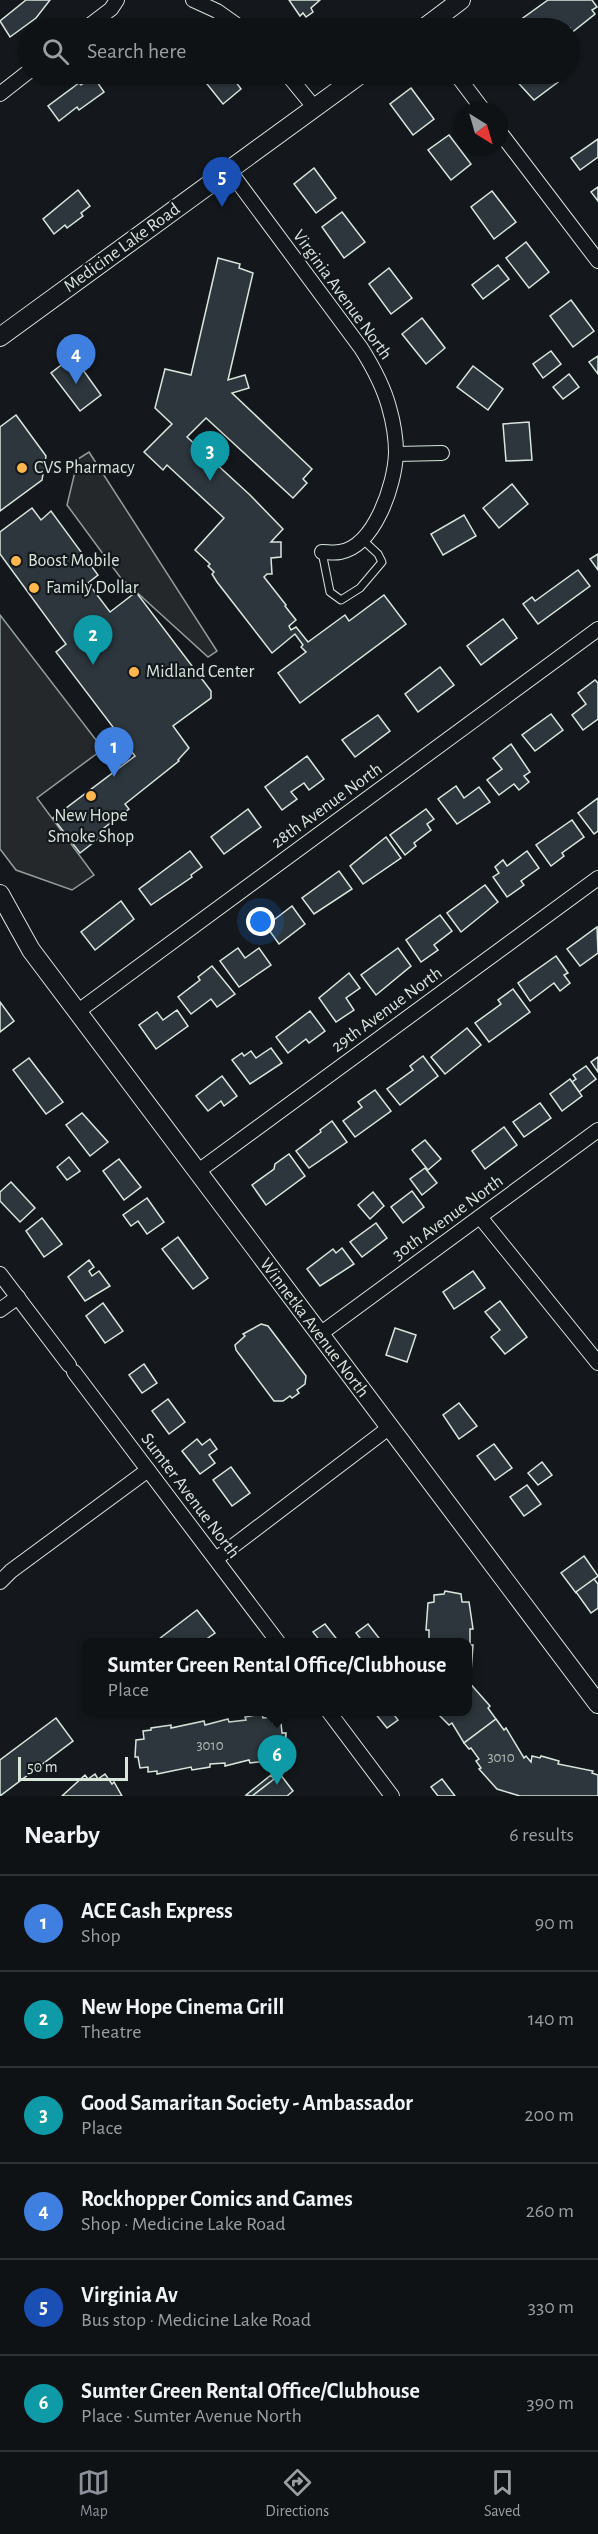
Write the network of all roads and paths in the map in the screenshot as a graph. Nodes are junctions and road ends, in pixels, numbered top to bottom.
1 (117, 0) edge
2 (193, 0) edge
3 (461, 0) edge
4 (99, 18) edge
5 (227, 18) edge
6 (437, 18) edge
7 (18, 80) edge
8 (295, 84) edge
9 (347, 84) edge
10 (464, 84) edge
11 (0, 94) edge
12 (477, 102) edge
13 (314, 107) junction
14 (508, 143) edge
15 (229, 170) junction
16 (598, 261) edge
17 (0, 337) edge
18 (442, 453) dead end
19 (396, 454) junction
20 (363, 540) junction
21 (322, 552) joint
22 (598, 629) edge
23 (598, 878) edge
24 (1, 897) edge
25 (0, 921) edge
26 (31, 950) junction
27 (78, 1012) junction
28 (598, 1130) edge
29 (197, 1172) junction
30 (480, 1217) junction
31 (0, 1274) edge
32 (18, 1297) junction
33 (0, 1310) edge
34 (320, 1334) junction
35 (598, 1363) edge
36 (390, 1427) junction
37 (148, 1470) junction
38 (216, 1559) junction
39 (0, 1582) edge
40 (275, 1638) edge
41 (598, 1704) edge
42 (333, 1716) edge
43 (393, 1796) edge

1 - 4 street
2 - 5 street
3 - 6 main road
7 - 11 street
8 - 13 street
9 - 13 main road, Medicine Lake Road
10 - 12 street
13 - 15 main road, Medicine Lake Road
14 - 16 street
15 - 17 main road, Medicine Lake Road
15 - 19 street, Virginia Avenue North
18 - 19 street
19 - 20 street, Virginia Avenue North
20 - 21 street
20 - 21 lane
22 - 27 street, 28th Avenue North
23 - 29 street, 29th Avenue North
24 - 26 main road, Winnetka Avenue North
25 - 26 main road, Winnetka Avenue North
26 - 27 main road, Winnetka Avenue North
27 - 29 main road, Winnetka Avenue North
28 - 30 street, 30th Avenue North
29 - 34 main road, Winnetka Avenue North
30 - 34 street, 30th Avenue North
30 - 35 street
31 - 32 street, Sumter Avenue North
32 - 33 street
32 - 37 street, Sumter Avenue North
34 - 36 main road, Winnetka Avenue North
36 - 38 street
36 - 41 main road, Winnetka Avenue North
37 - 38 street, Sumter Avenue North
37 - 39 street
38 - 40 street, Sumter Avenue North
42 - 43 street

